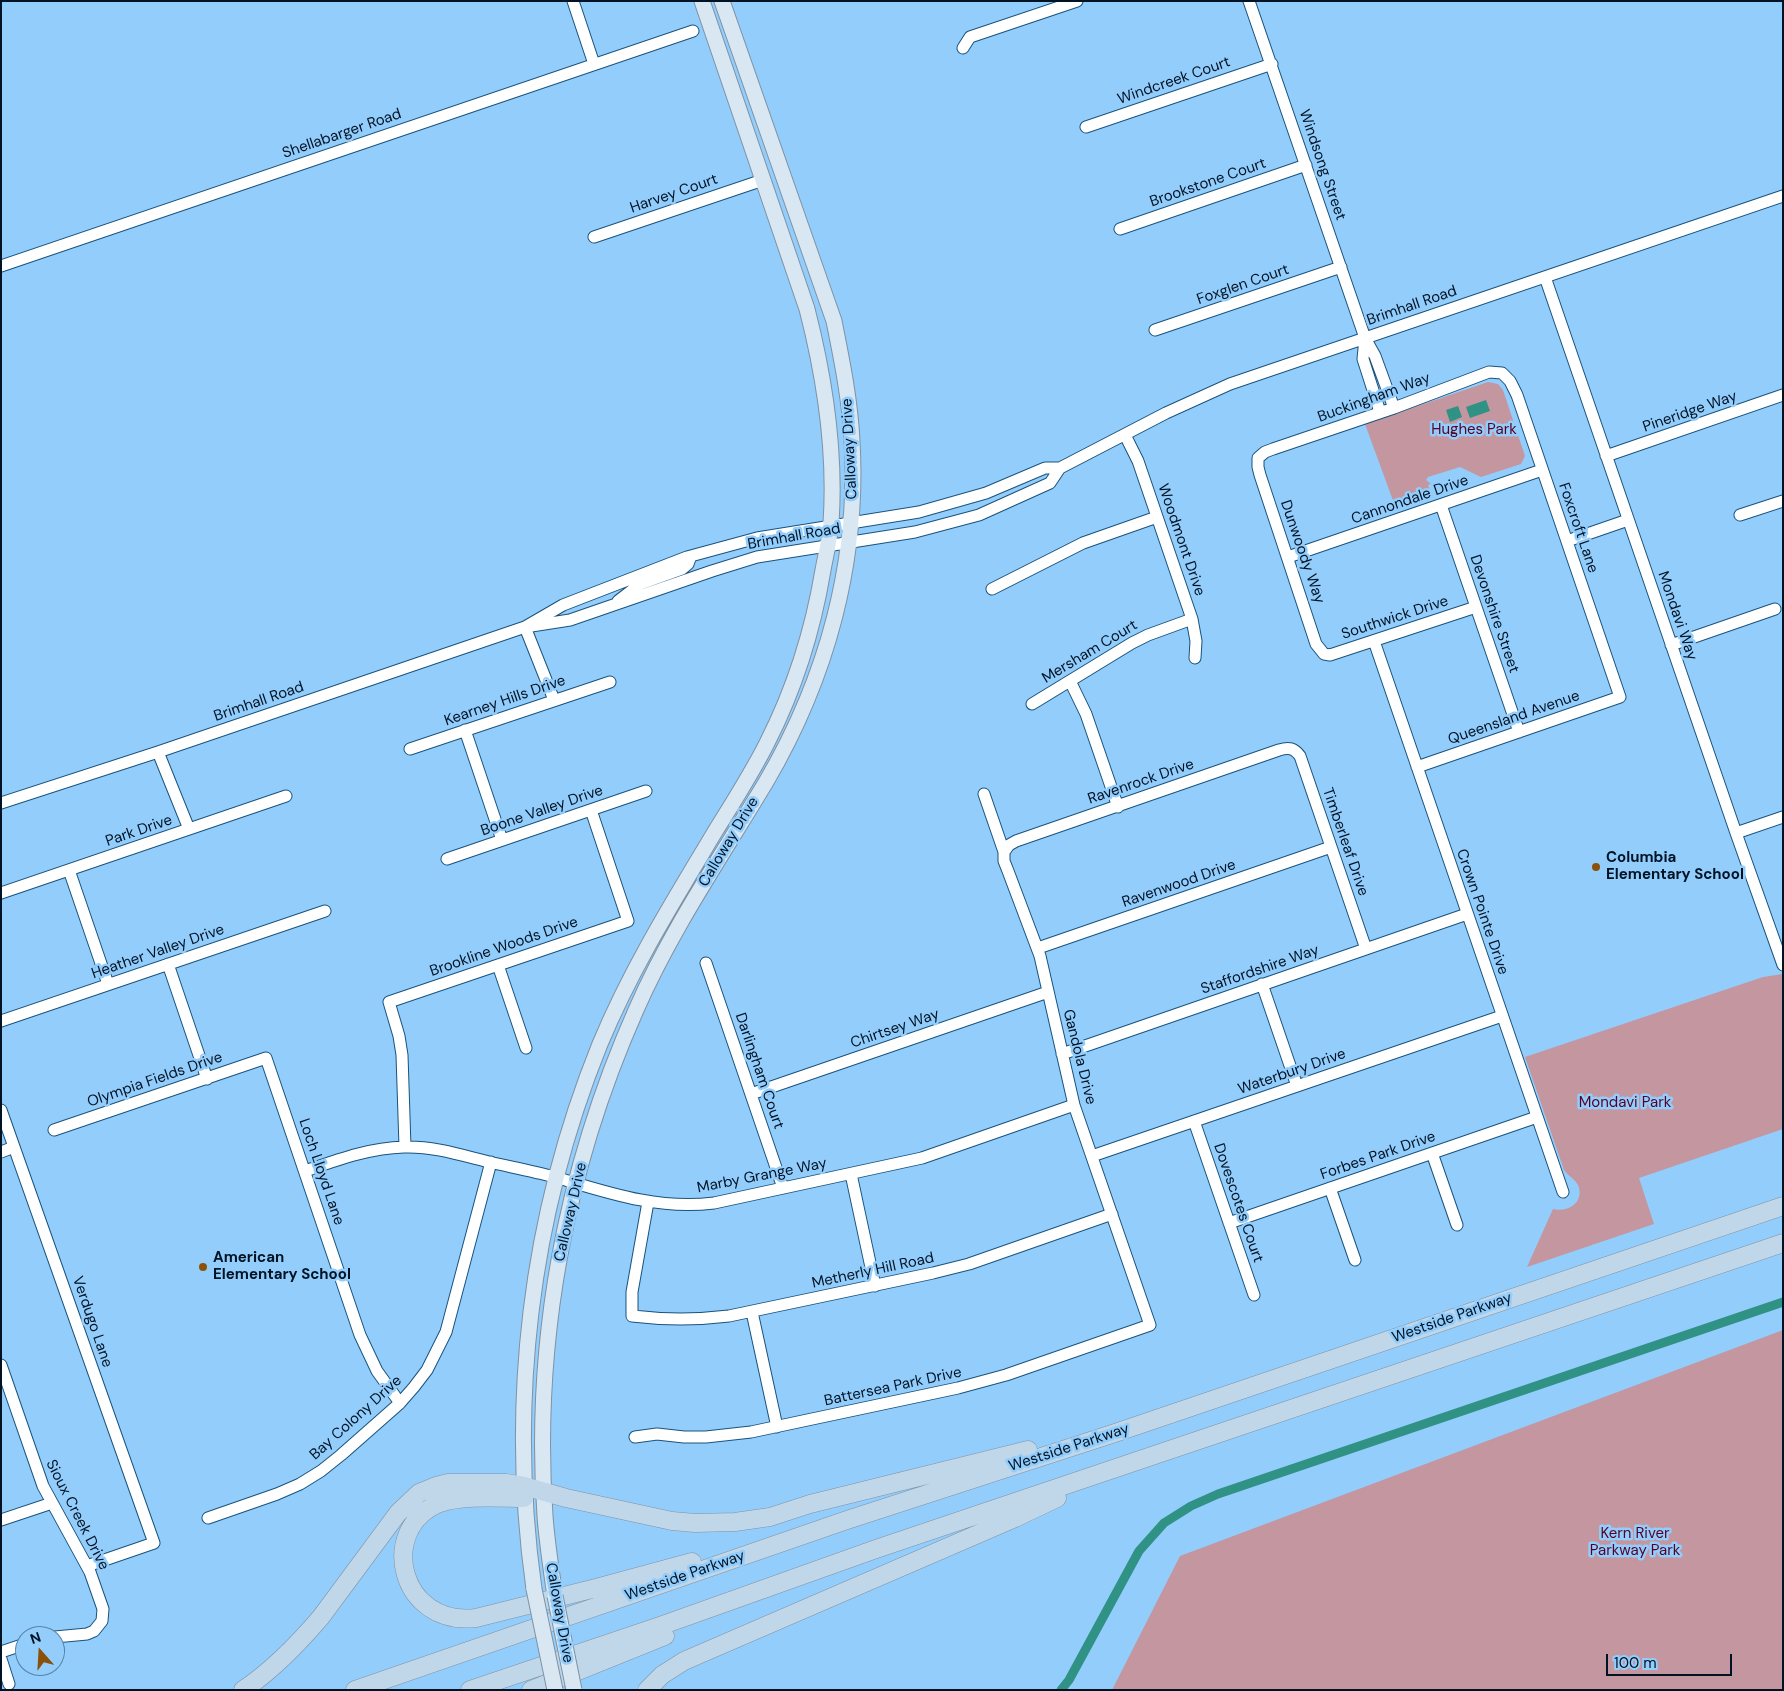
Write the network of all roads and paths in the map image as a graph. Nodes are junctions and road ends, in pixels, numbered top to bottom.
1 (573, 1) edge
2 (702, 1) edge
3 (722, 1) edge
4 (1077, 1) edge
5 (1249, 1) edge
6 (693, 31) dead end
7 (963, 48) dead end
8 (594, 64) junction
9 (1272, 64) junction
10 (1086, 127) dead end
11 (1306, 166) junction
12 (763, 180) junction
13 (1783, 196) edge
14 (1120, 229) dead end
15 (594, 237) dead end
16 (813, 259) junction
17 (1, 266) edge
18 (1341, 267) junction
19 (1545, 277) junction
20 (803, 297) junction
21 (1155, 330) dead end
22 (1365, 338) junction
23 (1502, 373) joint
24 (845, 376) junction
25 (1783, 395) edge
26 (1394, 408) junction
27 (1380, 412) junction
28 (1125, 435) junction
29 (1606, 456) junction
30 (1258, 458) joint
31 (1060, 468) junction
32 (1542, 470) junction
33 (1783, 501) edge
34 (1441, 505) junction
35 (1740, 516) dead end
36 (1157, 517) junction
37 (1628, 520) junction
38 (852, 523) junction
39 (831, 526) junction
40 (1567, 541) junction
41 (849, 542) junction
42 (828, 547) junction
43 (691, 556) junction
44 (1288, 557) junction
45 (992, 588) dead end
46 (611, 606) junction
47 (1476, 607) junction
48 (1775, 609) dead end
49 (1192, 619) junction
50 (525, 627) junction
51 (1374, 642) junction
52 (1671, 645) junction
53 (1324, 654) joint
54 (1195, 658) dead end
55 (610, 682) dead end
56 (1070, 682) junction
57 (790, 693) junction
58 (1620, 697) joint
59 (554, 700) junction
60 (1032, 704) dead end
61 (465, 730) junction
62 (1518, 732) junction
63 (1292, 748) joint
64 (410, 749) dead end
65 (158, 752) junction
66 (1417, 767) junction
67 (753, 770) junction
68 (766, 782) junction
69 (646, 791) dead end
70 (984, 794) dead end
71 (286, 796) dead end
72 (1, 803) edge
73 (1118, 807) junction
74 (591, 810) junction
75 (1783, 817) edge
76 (189, 829) junction
77 (1736, 834) junction
78 (733, 836) junction
79 (502, 840) junction
80 (1331, 847) junction
81 (1004, 852) junction
82 (447, 859) dead end
83 (69, 870) junction
84 (1, 893) edge
85 (325, 911) dead end
86 (1468, 914) junction
87 (1038, 948) junction
88 (1366, 949) junction
89 (706, 963) dead end
90 (168, 964) junction
91 (498, 965) junction
92 (1783, 965) edge
93 (108, 984) junction
94 (1262, 984) junction
95 (1048, 992) junction
96 (1502, 1016) junction
97 (1, 1021) edge
98 (526, 1048) dead end
99 (1062, 1054) junction
100 (266, 1058) joint
101 (207, 1078) junction
102 (1297, 1086) junction
103 (751, 1094) junction
104 (1074, 1106) junction
105 (1, 1110) edge
106 (1537, 1117) junction
107 (1194, 1121) junction
108 (54, 1130) dead end
109 (14, 1147) junction
110 (405, 1147) junction
111 (1, 1152) edge
112 (1432, 1153) junction
113 (1092, 1156) junction
114 (491, 1162) junction
115 (305, 1171) junction
116 (851, 1174) junction
117 (555, 1177) junction
118 (576, 1184) junction
119 (783, 1188) junction
120 (1330, 1188) junction
121 (1563, 1192) dead end
122 (648, 1202) junction
123 (1783, 1206) edge
124 (1112, 1214) junction
125 (1229, 1223) junction
126 (1457, 1226) dead end
127 (1783, 1243) edge
128 (1355, 1260) dead end
129 (875, 1286) junction
130 (1254, 1295) dead end
131 (752, 1312) junction
132 (1150, 1326) joint
133 (1, 1365) edge
134 (5, 1391) edge
135 (400, 1402) junction
136 (777, 1427) junction
137 (1112, 1434) junction
138 (635, 1437) dead end
139 (1132, 1462) junction
140 (543, 1491) junction
141 (524, 1492) junction
142 (52, 1503) junction
143 (208, 1518) dead end
144 (1, 1520) edge
145 (847, 1520) junction
146 (876, 1549) junction
147 (87, 1566) junction
148 (65, 1636) edge
149 (15, 1647) edge
150 (1, 1652) edge
151 (1, 1660) edge
152 (10, 1684) dead end
153 (243, 1690) edge
154 (354, 1690) edge
155 (470, 1690) edge
156 (531, 1690) edge
157 (555, 1690) edge
158 (574, 1690) edge
159 (647, 1690) edge

1 - 8 street
2 - 12 main road, Calloway Drive
3 - 16 main road, Calloway Drive
4 - 7 street
5 - 9 street, Windsong Street
6 - 8 street, Shellabarger Road
8 - 17 street, Shellabarger Road
9 - 10 street, Windcreek Court
9 - 11 street, Windsong Street
11 - 14 street, Brookstone Court
11 - 18 street, Windsong Street
12 - 15 street, Harvey Court
12 - 16 main road
12 - 20 main road, Calloway Drive
13 - 19 street, Brimhall Road
16 - 24 main road, Calloway Drive
18 - 21 street, Foxglen Court
18 - 22 street, Windsong Street
19 - 22 street, Brimhall Road
19 - 29 street, Mondavi Way
20 - 24 main road
20 - 39 main road, Calloway Drive
22 - 26 street, Windsong Street
22 - 27 street, Windsong Street
22 - 28 street, Brimhall Road
23 - 26 street, Buckingham Way
23 - 32 street, Foxcroft Lane
24 - 38 main road, Calloway Drive
25 - 29 street, Pineridge Way
26 - 27 street, Buckingham Way
27 - 30 street, Buckingham Way
28 - 31 street, Brimhall Road
28 - 36 street, Woodmont Drive
29 - 37 street, Mondavi Way
30 - 44 street, Dunwoody Way
31 - 38 street, Brimhall Road
31 - 41 street, Brimhall Road
32 - 34 street, Cannondale Drive
32 - 40 street, Foxcroft Lane
33 - 35 street
34 - 44 street, Cannondale Drive
34 - 47 street, Devonshire Street
36 - 45 street
36 - 49 street, Woodmont Drive
37 - 40 street
37 - 52 street, Mondavi Way
38 - 39 street, Brimhall Road
38 - 41 main road, Calloway Drive
39 - 42 main road, Calloway Drive
39 - 43 street, Brimhall Road
40 - 58 street, Foxcroft Lane
41 - 42 street, Brimhall Road
41 - 68 main road, Calloway Drive
42 - 46 street, Brimhall Road
42 - 57 main road, Calloway Drive
43 - 46 street
43 - 50 street, Brimhall Road
44 - 53 street, Dunwoody Way
46 - 50 street, Brimhall Road
47 - 51 street, Southwick Drive
47 - 62 street, Devonshire Street
48 - 52 street
49 - 54 street, Woodmont Drive
49 - 56 street, Mersham Court
50 - 59 street
50 - 65 street, Brimhall Road
51 - 53 street, Southwick Drive
51 - 66 street, Crown Pointe Drive
52 - 77 street, Mondavi Way
55 - 59 street, Kearney Hills Drive
56 - 60 street, Mersham Court
56 - 73 street
57 - 67 main road, Calloway Drive
57 - 68 main road
58 - 62 street, Queensland Avenue
59 - 61 street, Kearney Hills Drive
61 - 64 street, Kearney Hills Drive
61 - 79 street
62 - 66 street, Queensland Avenue
63 - 73 street, Ravenrock Drive
63 - 80 street, Timberleaf Drive
65 - 72 street, Brimhall Road
65 - 76 street
66 - 86 street, Crown Pointe Drive
67 - 78 main road
67 - 117 main road, Calloway Drive
68 - 78 main road, Calloway Drive
69 - 74 street, Boone Valley Drive
70 - 81 street, Gandola Drive
71 - 76 street, Park Drive
73 - 81 street, Ravenrock Drive
74 - 79 street, Boone Valley Drive
74 - 91 street, Brookline Woods Drive
75 - 77 street
76 - 83 street, Park Drive
77 - 92 street, Mondavi Way
78 - 118 main road, Calloway Drive
79 - 82 street, Boone Valley Drive
80 - 87 street, Ravenwood Drive
80 - 88 street, Timberleaf Drive
81 - 87 street, Gandola Drive
83 - 84 street, Park Drive
83 - 93 street
85 - 90 street, Heather Valley Drive
86 - 88 street, Staffordshire Way
86 - 96 street, Crown Pointe Drive
87 - 95 street, Gandola Drive
88 - 94 street, Staffordshire Way
89 - 103 street, Darlingham Court
90 - 93 street, Heather Valley Drive
90 - 101 street
91 - 98 street
91 - 110 street, Brookline Woods Drive
93 - 97 street, Heather Valley Drive
94 - 99 street, Staffordshire Way
94 - 102 street
95 - 99 street, Gandola Drive
95 - 103 street, Chirtsey Way
96 - 102 street, Waterbury Drive
96 - 106 street, Crown Pointe Drive
99 - 104 street, Gandola Drive
100 - 101 street, Olympia Fields Drive
100 - 115 street, Loch Lloyd Lane
101 - 108 street, Olympia Fields Drive
102 - 107 street, Waterbury Drive
103 - 119 street, Darlingham Court
104 - 113 street, Gandola Drive
104 - 116 street, Marby Grange Way
105 - 109 street, Verdugo Lane
106 - 112 street, Forbes Park Drive
106 - 121 street, Crown Pointe Drive
107 - 113 street, Waterbury Drive
107 - 125 street, Dovescotes Court
109 - 111 street
109 - 147 street, Verdugo Lane
110 - 114 street, Marby Grange Way
110 - 115 street, Marby Grange Way
112 - 120 street, Forbes Park Drive
112 - 126 street
113 - 124 street, Gandola Drive
114 - 117 street, Marby Grange Way
114 - 135 street, Bay Colony Drive
115 - 135 street, Loch Lloyd Lane
116 - 119 street, Marby Grange Way
116 - 129 street
117 - 118 street, Marby Grange Way
117 - 141 main road, Calloway Drive
118 - 122 street, Marby Grange Way
118 - 140 main road, Calloway Drive
119 - 122 street, Marby Grange Way
120 - 125 street, Forbes Park Drive
120 - 128 street
122 - 131 street, Metherly Hill Road
123 - 137 highway, Westside Parkway
124 - 129 street, Metherly Hill Road
124 - 132 street, Gandola Drive
125 - 130 street, Dovescotes Court
127 - 139 highway
129 - 131 street, Metherly Hill Road
131 - 136 street
132 - 136 street, Battersea Park Drive
133 - 134 street, Sioux Creek Drive
134 - 142 street, Sioux Creek Drive
135 - 143 street, Bay Colony Drive
136 - 138 street, Battersea Park Drive
137 - 140 highway
137 - 145 highway, Westside Parkway
139 - 146 highway
139 - 159 highway
140 - 141 highway
140 - 158 main road, Calloway Drive, bridge
141 - 145 highway
141 - 153 highway
141 - 157 main road, Calloway Drive, bridge
142 - 144 street
142 - 147 street, Sioux Creek Drive
145 - 154 highway, Westside Parkway
146 - 155 highway
146 - 156 highway
147 - 148 street, Sioux Creek Drive
149 - 150 street
151 - 152 street

